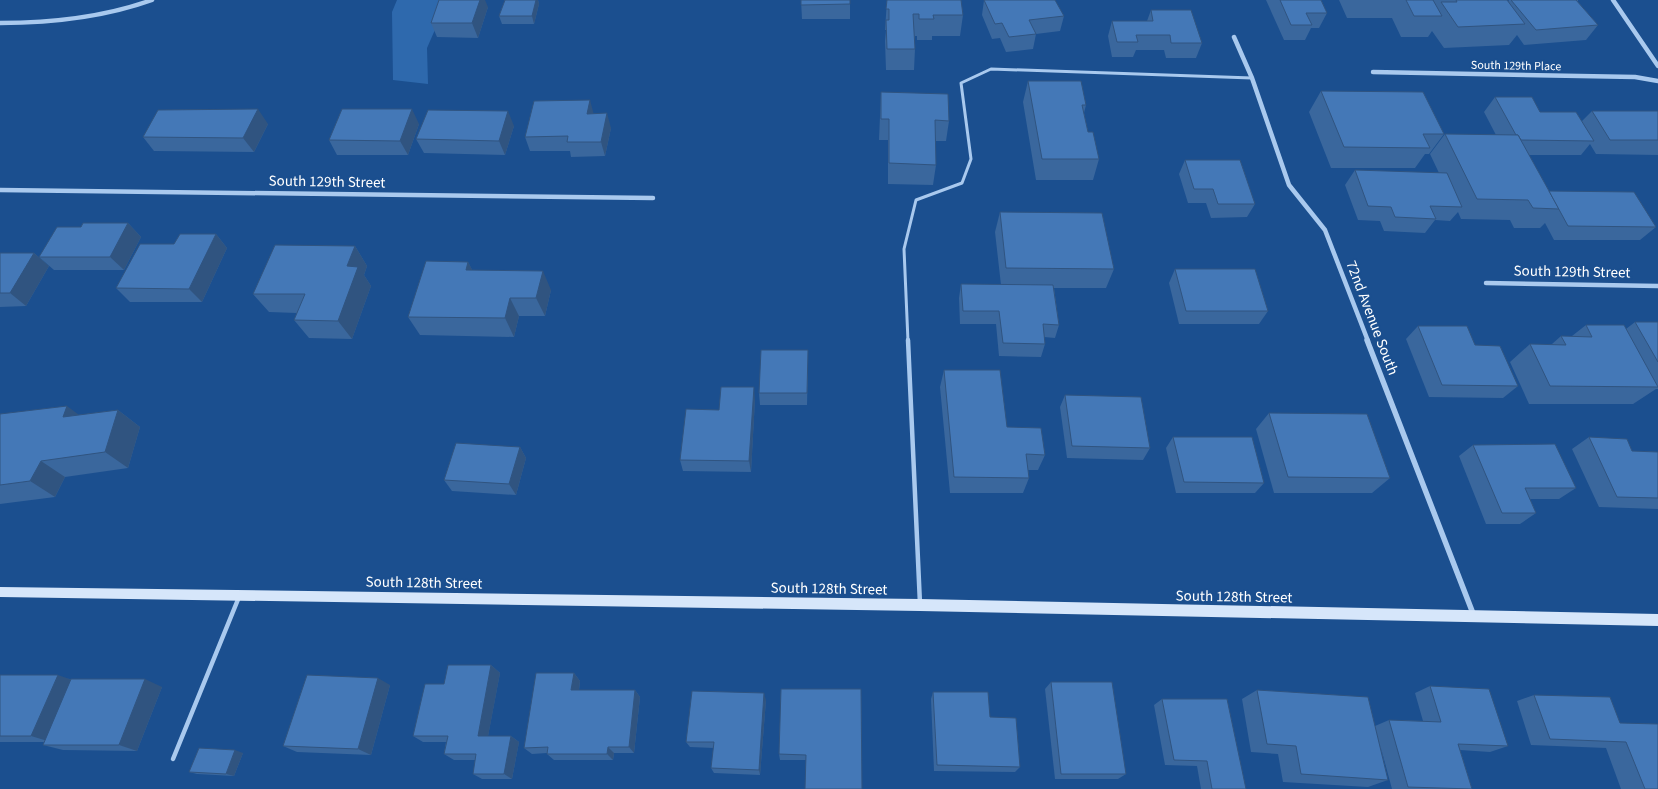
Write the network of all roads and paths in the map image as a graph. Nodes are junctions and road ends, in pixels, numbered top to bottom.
1 (152, 0) edge
2 (1613, 0) edge
3 (0, 23) edge
4 (1234, 37) dead end
5 (1658, 66) edge
6 (1373, 72) dead end
7 (1252, 78) junction
8 (1658, 81) edge
9 (0, 190) edge
10 (653, 198) dead end
11 (1486, 283) dead end
12 (1658, 286) edge
13 (0, 592) edge
14 (240, 595) junction
15 (920, 605) junction
16 (1475, 617) junction
17 (1658, 620) edge
18 (173, 759) dead end

1 - 3 street
2 - 5 street
4 - 7 street, 72nd Avenue South
6 - 8 street, South 129th Place
7 - 15 lane
7 - 16 street, 72nd Avenue South
9 - 10 street, South 129th Street
11 - 12 street, South 129th Street
13 - 14 street, South 128th Street
14 - 15 street, South 128th Street
14 - 18 lane
15 - 16 street, South 128th Street
16 - 17 street, South 128th Street

